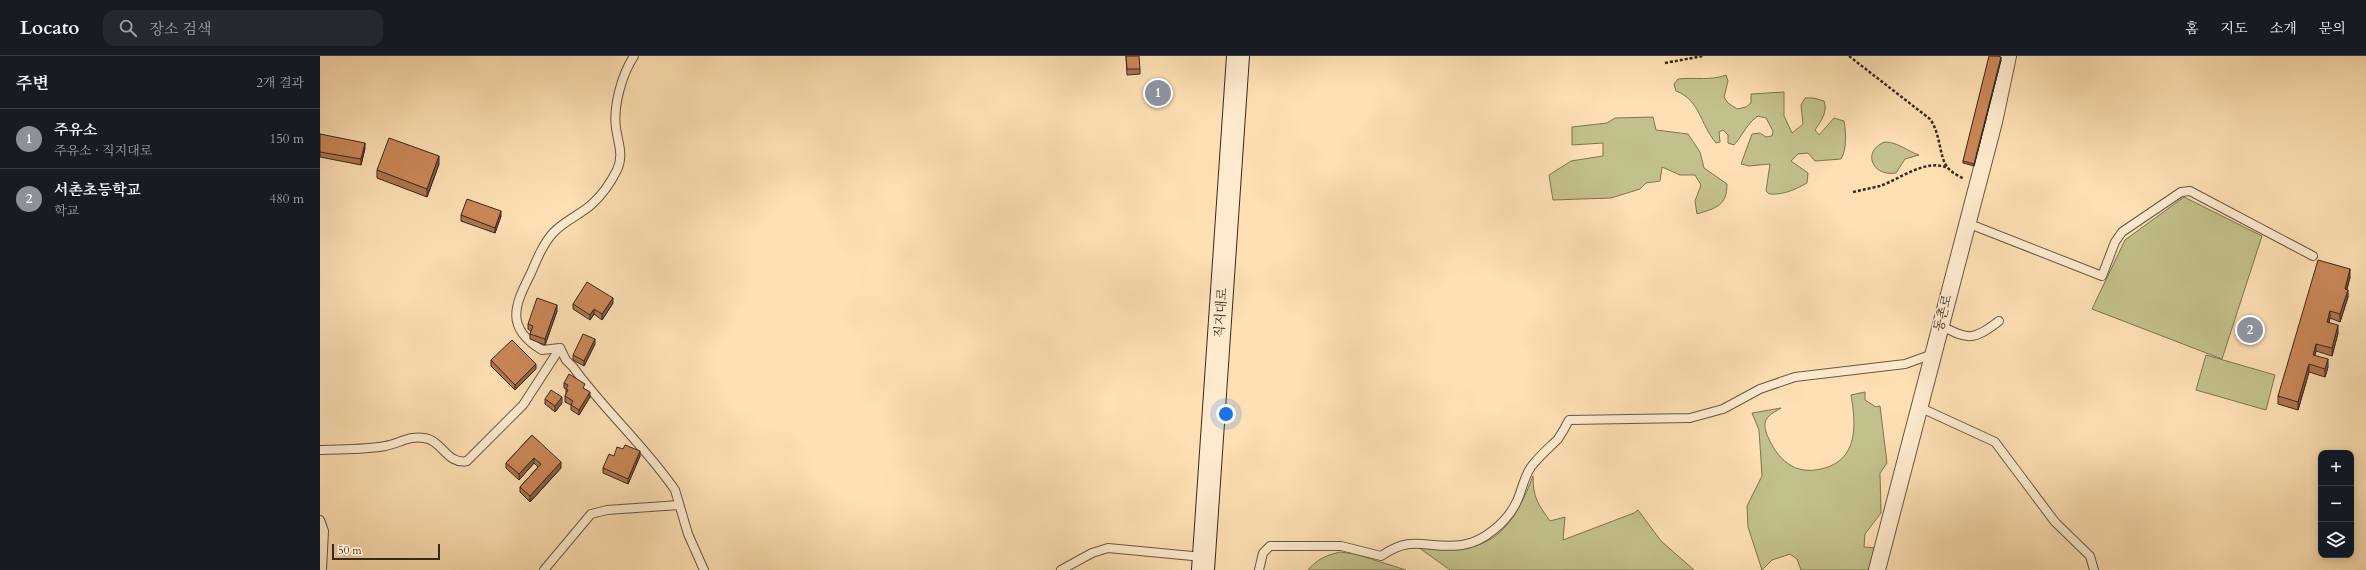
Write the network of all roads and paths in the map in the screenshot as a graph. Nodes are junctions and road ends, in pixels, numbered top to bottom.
1 (634, 56) edge
2 (1238, 56) edge
3 (1703, 56) edge
4 (1849, 56) edge
5 (2008, 56) edge
6 (1665, 63) dead end
7 (1948, 168) junction
8 (1976, 187) junction
9 (1853, 192) dead end
10 (1967, 223) junction
11 (2312, 256) dead end
12 (1999, 321) dead end
13 (1940, 325) junction
14 (560, 348) junction
15 (1933, 354) junction
16 (1919, 407) junction
17 (320, 450) edge
18 (679, 505) junction
19 (320, 520) edge
20 (1204, 563) edge
21 (322, 570) edge
22 (544, 570) edge
23 (704, 570) edge
24 (1060, 570) edge
25 (1259, 570) edge
26 (1877, 570) edge
27 (2094, 570) edge

1 - 14 lane
2 - 20 main road, 직지대로
3 - 6 path
4 - 7 path
5 - 8 street, 동촌로
7 - 8 path
7 - 9 path
8 - 10 street, 동촌로
10 - 11 lane
10 - 13 street, 동촌로
12 - 13 lane
13 - 15 street, 동촌로
14 - 17 lane
14 - 18 lane
15 - 16 street, 동촌로
15 - 25 lane
16 - 26 street, 동촌로
16 - 27 lane
18 - 22 lane
18 - 23 lane
19 - 21 lane
20 - 24 lane

